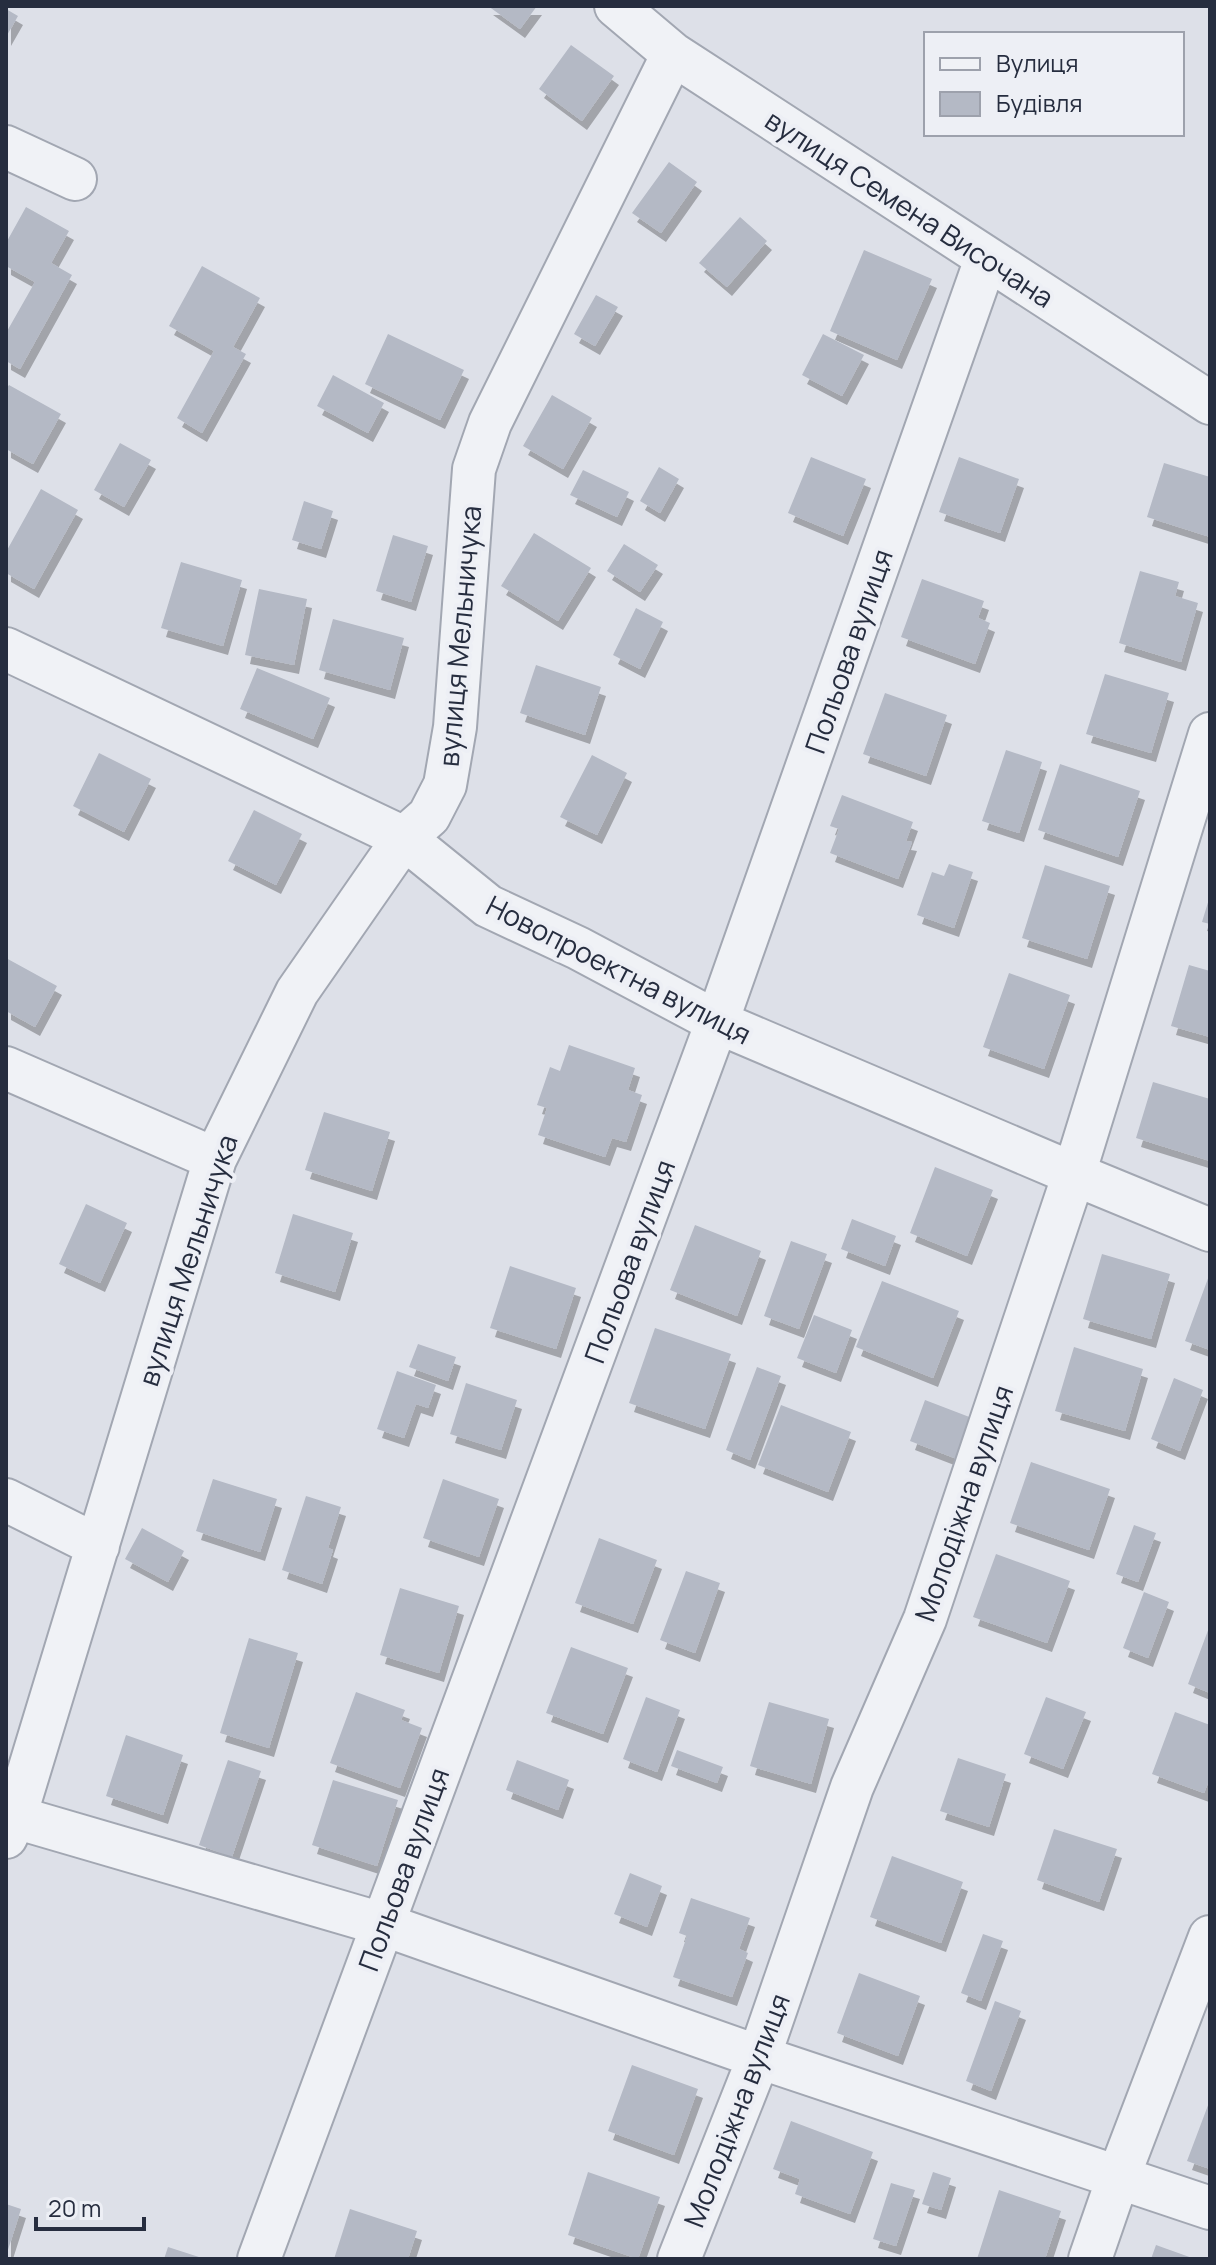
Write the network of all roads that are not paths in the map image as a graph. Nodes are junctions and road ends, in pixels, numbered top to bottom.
1 (616, 6) edge
2 (673, 54) junction
3 (6, 147) edge
4 (75, 179) dead end
5 (986, 259) junction
6 (1210, 403) edge
7 (6, 649) edge
8 (1210, 734) edge
9 (404, 838) junction
10 (717, 1022) junction
11 (6, 1068) edge
12 (215, 1159) junction
13 (1074, 1174) junction
14 (1210, 1230) edge
15 (6, 1500) edge
16 (98, 1546) junction
17 (11, 1827) edge
18 (382, 1924) junction
19 (1210, 1937) edge
20 (759, 2057) junction
21 (1118, 2178) junction
22 (1210, 2208) edge
23 (259, 2259) edge
24 (679, 2259) edge
25 (1090, 2259) edge

1 - 2 street, вулиця Семена Височана
2 - 5 street, вулиця Семена Височана
2 - 9 street, вулиця Мельничука
3 - 4 street
5 - 6 street, вулиця Семена Височана
5 - 10 street, Польова вулиця
7 - 9 street, Новопроектна вулиця
8 - 13 street, Молодіжна вулиця
9 - 10 street, Новопроектна вулиця
9 - 12 street, вулиця Мельничука
10 - 13 street, Новопроектна вулиця
10 - 18 street, Польова вулиця
11 - 12 street
12 - 16 street, вулиця Мельничука
13 - 14 street, Новопроектна вулиця
13 - 20 street, Молодіжна вулиця
15 - 16 street
16 - 17 street, вулиця Мельничука
17 - 18 street
18 - 20 street
18 - 23 street, Польова вулиця
19 - 21 street
20 - 21 street
20 - 24 street, Молодіжна вулиця
21 - 22 street
21 - 25 street

